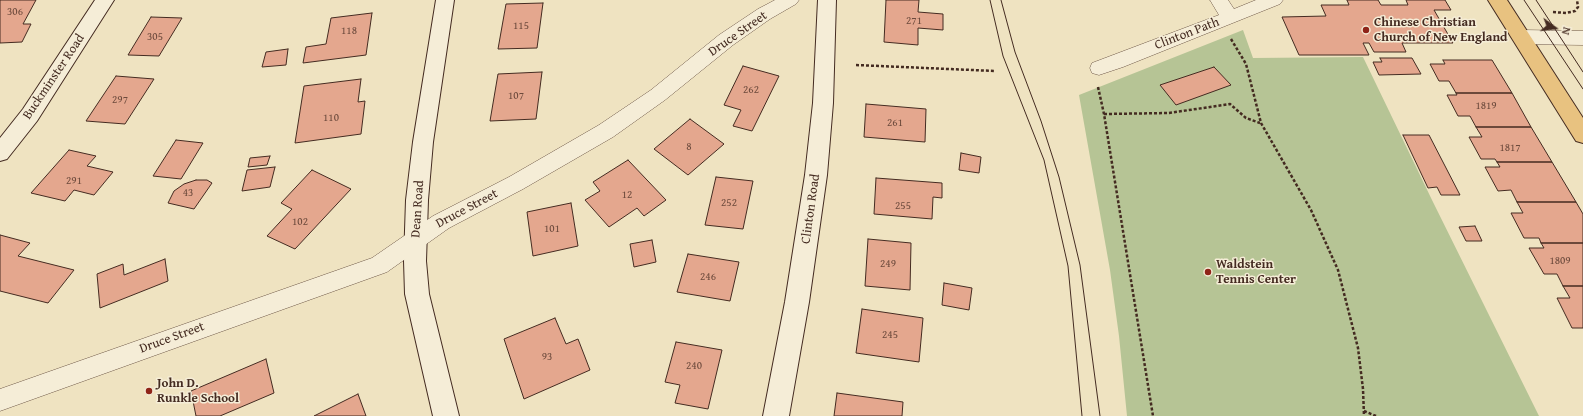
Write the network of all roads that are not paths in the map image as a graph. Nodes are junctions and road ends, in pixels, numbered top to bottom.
1 (105, 0) edge
2 (445, 0) edge
3 (790, 0) edge
4 (828, 0) edge
5 (1219, 0) edge
6 (1274, 0) edge
7 (1497, 0) edge
8 (1226, 19) junction
9 (1521, 37) junction
10 (1583, 38) edge
11 (1099, 68) dead end
12 (1583, 135) edge
13 (0, 153) edge
14 (416, 240) junction
15 (0, 400) edge
16 (446, 416) edge
17 (776, 416) edge

1 - 13 street, Buckminster Road
2 - 14 street, Dean Road
3 - 14 street, Druce Street
4 - 17 street, Clinton Road
5 - 8 street
6 - 8 street, Clinton Path
7 - 9 main road
8 - 11 street, Clinton Path
9 - 10 street
9 - 12 main road
14 - 15 street, Druce Street
14 - 16 street, Dean Road

